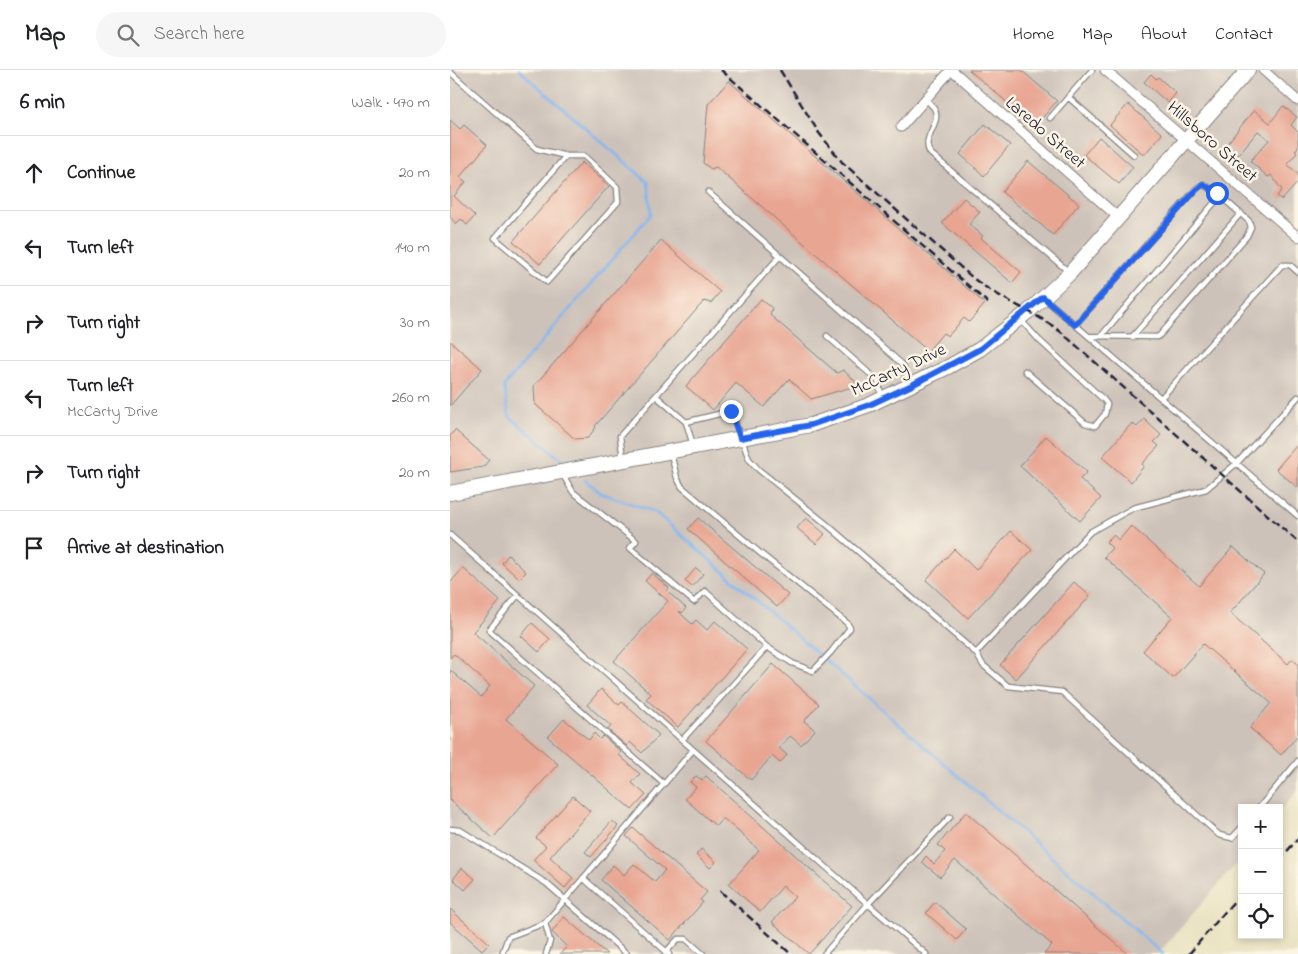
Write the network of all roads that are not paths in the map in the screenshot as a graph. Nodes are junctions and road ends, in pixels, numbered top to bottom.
1 (951, 70) edge
2 (1092, 70) edge
3 (1105, 70) edge
4 (1248, 70) edge
5 (1263, 70) edge
6 (450, 72) edge
7 (1068, 97) junction
8 (925, 99) junction
9 (1298, 101) edge
10 (1050, 118) dead end
11 (900, 127) dead end
12 (1187, 140) junction
13 (1134, 155) dead end
14 (566, 156) junction
15 (708, 192) dead end
16 (1220, 196) junction
17 (1241, 213) junction
18 (1119, 218) junction
19 (1298, 237) edge
20 (780, 256) junction
21 (1298, 272) edge
22 (1070, 273) junction
23 (1043, 297) junction
24 (1019, 318) junction
25 (1075, 325) junction
26 (827, 336) dead end
27 (1088, 336) junction
28 (1101, 336) junction
29 (1132, 337) junction
30 (1025, 371) dead end
31 (910, 386) junction
32 (656, 396) junction
33 (1298, 397) edge
34 (1161, 398) junction
35 (882, 399) junction
36 (686, 422) junction
37 (740, 438) junction
38 (693, 447) junction
39 (670, 451) junction
40 (624, 460) junction
41 (1237, 463) junction
42 (561, 472) junction
43 (450, 493) edge
44 (1298, 516) edge
45 (450, 535) edge
46 (518, 595) junction
47 (767, 647) junction
48 (976, 653) junction
49 (682, 740) junction
50 (693, 750) junction
51 (1298, 761) edge
52 (664, 784) junction
53 (1262, 804) edge
54 (950, 816) dead end
55 (450, 829) edge
56 (1238, 831) edge
57 (583, 878) junction
58 (565, 900) junction
59 (868, 904) junction
60 (545, 923) junction
61 (667, 953) edge
62 (502, 954) edge
63 (546, 954) edge
64 (627, 954) edge
65 (703, 954) edge
66 (824, 954) edge
67 (926, 954) edge

1 - 8 street
1 - 18 street, Laredo Street
2 - 7 lane
3 - 12 street, Hillsboro Street
4 - 12 main road, McCarty Drive
5 - 9 street
6 - 14 lane
7 - 10 lane
7 - 13 lane
8 - 11 street
8 - 22 lane
12 - 18 main road, McCarty Drive
12 - 19 street, Hillsboro Street
14 - 14 lane
15 - 20 lane
16 - 17 lane
16 - 25 lane
16 - 28 lane
17 - 29 lane
17 - 29 lane
18 - 22 main road, McCarty Drive
20 - 31 lane
20 - 32 lane
21 - 34 lane
22 - 23 main road, McCarty Drive
23 - 24 main road, McCarty Drive
23 - 25 lane
24 - 30 lane
24 - 31 main road, McCarty Drive
25 - 27 lane
26 - 35 lane
27 - 28 lane
27 - 34 lane
28 - 29 lane
31 - 35 main road, McCarty Drive
32 - 36 lane
32 - 40 lane
33 - 41 lane
34 - 41 lane
35 - 37 main road, McCarty Drive
36 - 37 lane
36 - 38 lane
37 - 38 main road, McCarty Drive
37 - 48 lane
38 - 39 main road, McCarty Drive
39 - 40 main road, McCarty Drive
39 - 47 lane
40 - 42 main road, McCarty Drive
41 - 44 lane
41 - 48 lane
42 - 43 main road, McCarty Drive
42 - 47 lane
45 - 46 lane
46 - 49 lane
46 - 52 lane
47 - 49 lane
48 - 56 lane
49 - 50 lane
50 - 52 lane
50 - 59 lane
51 - 53 lane
52 - 57 lane
54 - 59 lane
55 - 58 lane
57 - 58 lane
57 - 61 lane
58 - 60 lane
58 - 64 lane
59 - 66 lane
59 - 67 lane
60 - 62 lane
60 - 63 lane
61 - 65 lane

